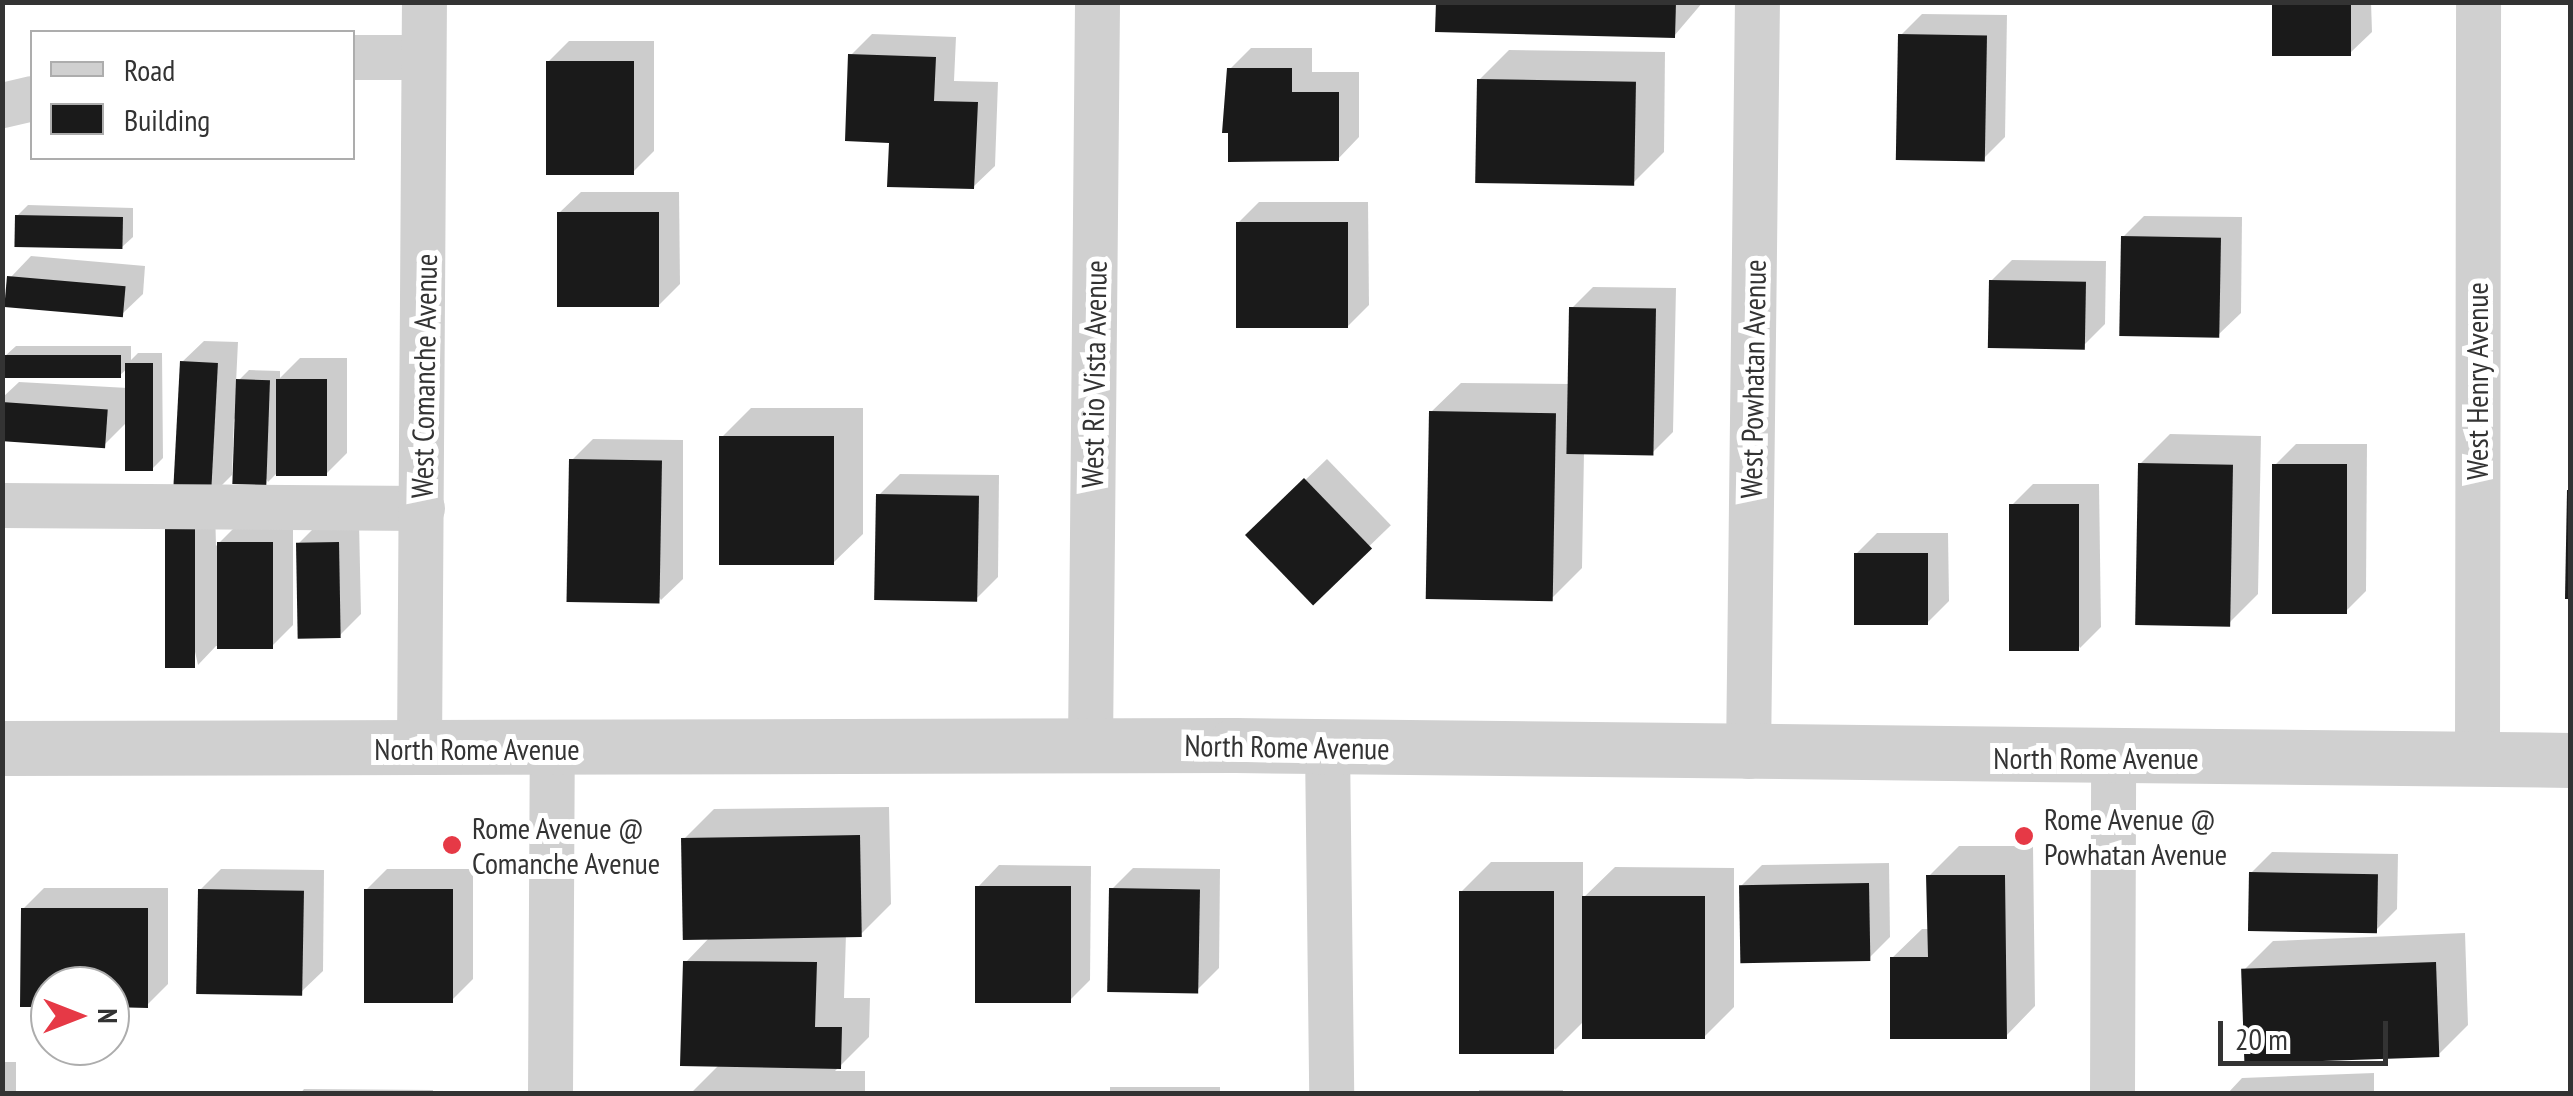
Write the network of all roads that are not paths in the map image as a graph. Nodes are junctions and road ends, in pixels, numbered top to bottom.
1 (424, 2) edge
2 (1097, 2) edge
3 (1757, 2) edge
4 (2478, 2) edge
5 (355, 57) edge
6 (423, 57) junction
7 (30, 98) edge
8 (2, 105) edge
9 (2, 505) edge
10 (422, 508) junction
11 (1090, 746) junction
12 (1327, 747) junction
13 (2, 748) edge
14 (552, 749) junction
15 (419, 750) junction
16 (1748, 756) junction
17 (2113, 758) junction
18 (2477, 760) junction
19 (2570, 760) edge
20 (550, 1094) edge
21 (1332, 1094) edge
22 (2112, 1094) edge

1 - 6 street, West Comanche Avenue
2 - 11 street, West Rio Vista Avenue
3 - 16 street, West Powhatan Avenue
4 - 18 street, West Henry Avenue
5 - 6 street
6 - 10 street, West Comanche Avenue
7 - 8 street
9 - 10 street
10 - 15 street, West Comanche Avenue
11 - 12 street, North Rome Avenue
11 - 14 street, North Rome Avenue
12 - 16 street, North Rome Avenue
12 - 21 street
13 - 15 street, North Rome Avenue
14 - 15 street, North Rome Avenue
14 - 20 street
16 - 17 street, North Rome Avenue
17 - 18 street, North Rome Avenue
17 - 22 street
18 - 19 street, North Rome Avenue

